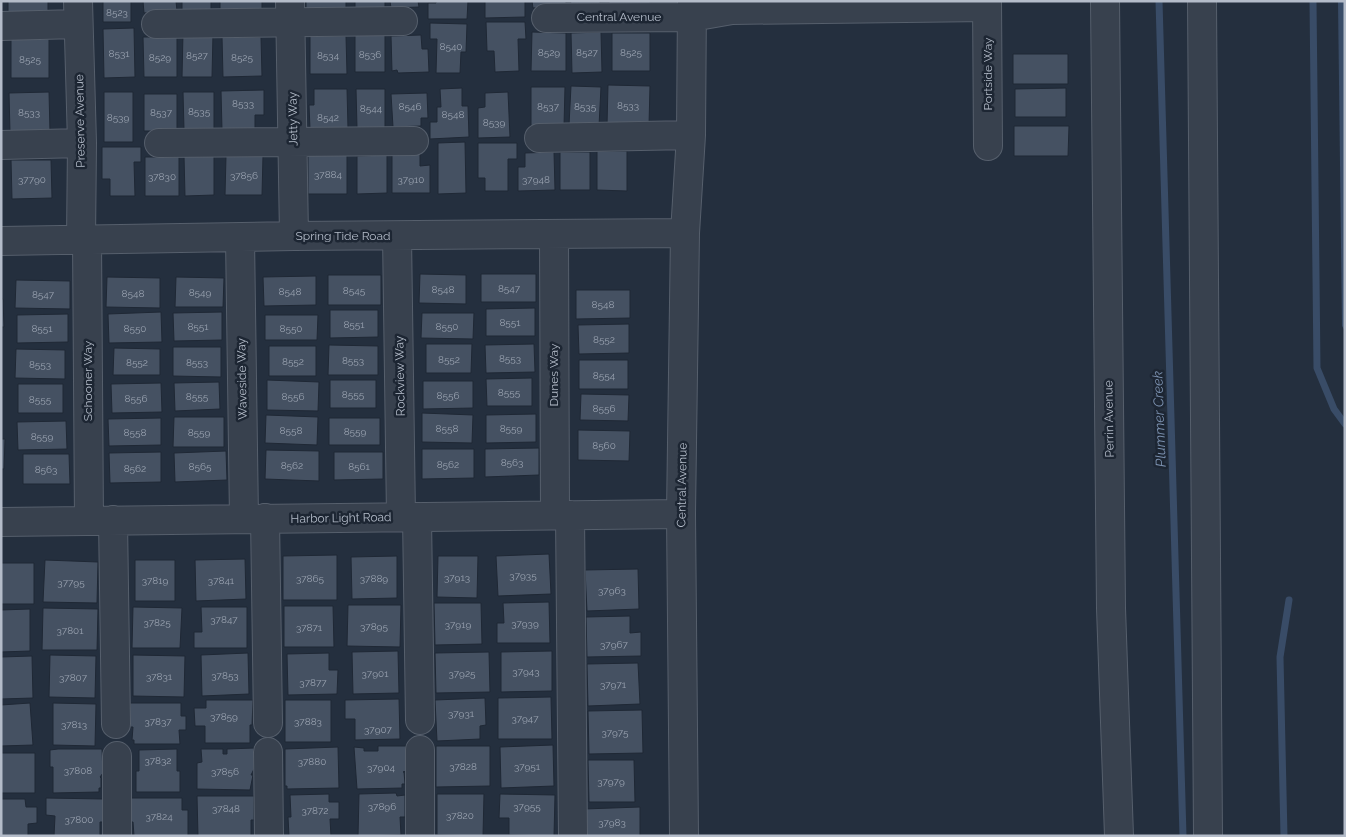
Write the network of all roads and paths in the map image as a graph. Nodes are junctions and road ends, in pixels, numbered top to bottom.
1 (1105, 1) edge
2 (1202, 1) edge
3 (987, 4) edge
4 (825, 5) edge
5 (692, 9) edge
6 (291, 12) edge
7 (78, 13) edge
8 (546, 18) dead end
9 (403, 21) dead end
10 (156, 24) dead end
11 (1, 26) edge
12 (691, 135) junction
13 (539, 138) dead end
14 (414, 141) dead end
15 (294, 142) junction
16 (82, 143) junction
17 (158, 143) dead end
18 (1, 145) edge
19 (988, 146) dead end
20 (685, 233) junction
21 (554, 234) junction
22 (294, 236) junction
23 (397, 236) junction
24 (240, 238) junction
25 (84, 240) junction
26 (1, 241) edge
27 (681, 514) junction
28 (562, 515) junction
29 (409, 517) junction
30 (255, 519) junction
31 (101, 521) junction
32 (1, 522) edge
33 (420, 720) dead end
34 (268, 723) dead end
35 (116, 724) dead end
36 (420, 750) dead end
37 (268, 752) dead end
38 (117, 756) dead end
39 (117, 836) edge
40 (269, 836) edge
41 (420, 836) edge
42 (573, 836) edge
43 (684, 836) edge
44 (1119, 836) edge
45 (1208, 836) edge

1 - 44 street, Perrin Avenue
2 - 45 street
3 - 4 street
3 - 19 street, Portside Way
4 - 5 street
5 - 8 street, Central Avenue
5 - 12 street, Central Avenue
6 - 9 street
6 - 10 street
6 - 15 street, Jetty Way
7 - 11 street
7 - 16 street, Preserve Avenue
12 - 13 street
12 - 20 street, Central Avenue
14 - 15 street
15 - 17 street
15 - 22 street, Jetty Way
16 - 18 street
16 - 25 street, Preserve Avenue
20 - 21 street, Spring Tide Road
20 - 27 street, Central Avenue
21 - 23 street, Spring Tide Road
21 - 28 street, Dunes Way
22 - 23 street, Spring Tide Road
22 - 24 street, Spring Tide Road
23 - 29 street, Rockview Way
24 - 25 street, Spring Tide Road
24 - 30 street, Waveside Way
25 - 26 street, Spring Tide Road
25 - 31 street, Schooner Way
27 - 28 street, Harbor Light Road
27 - 43 street, Central Avenue
28 - 29 street, Harbor Light Road
28 - 42 street, Dunes Way
29 - 30 street, Harbor Light Road
29 - 33 street, Rockview Way
30 - 31 street, Harbor Light Road
30 - 34 street, Waveside Way
31 - 32 street, Harbor Light Road
31 - 35 street, Schooner Way
36 - 41 street
37 - 40 street
38 - 39 street

